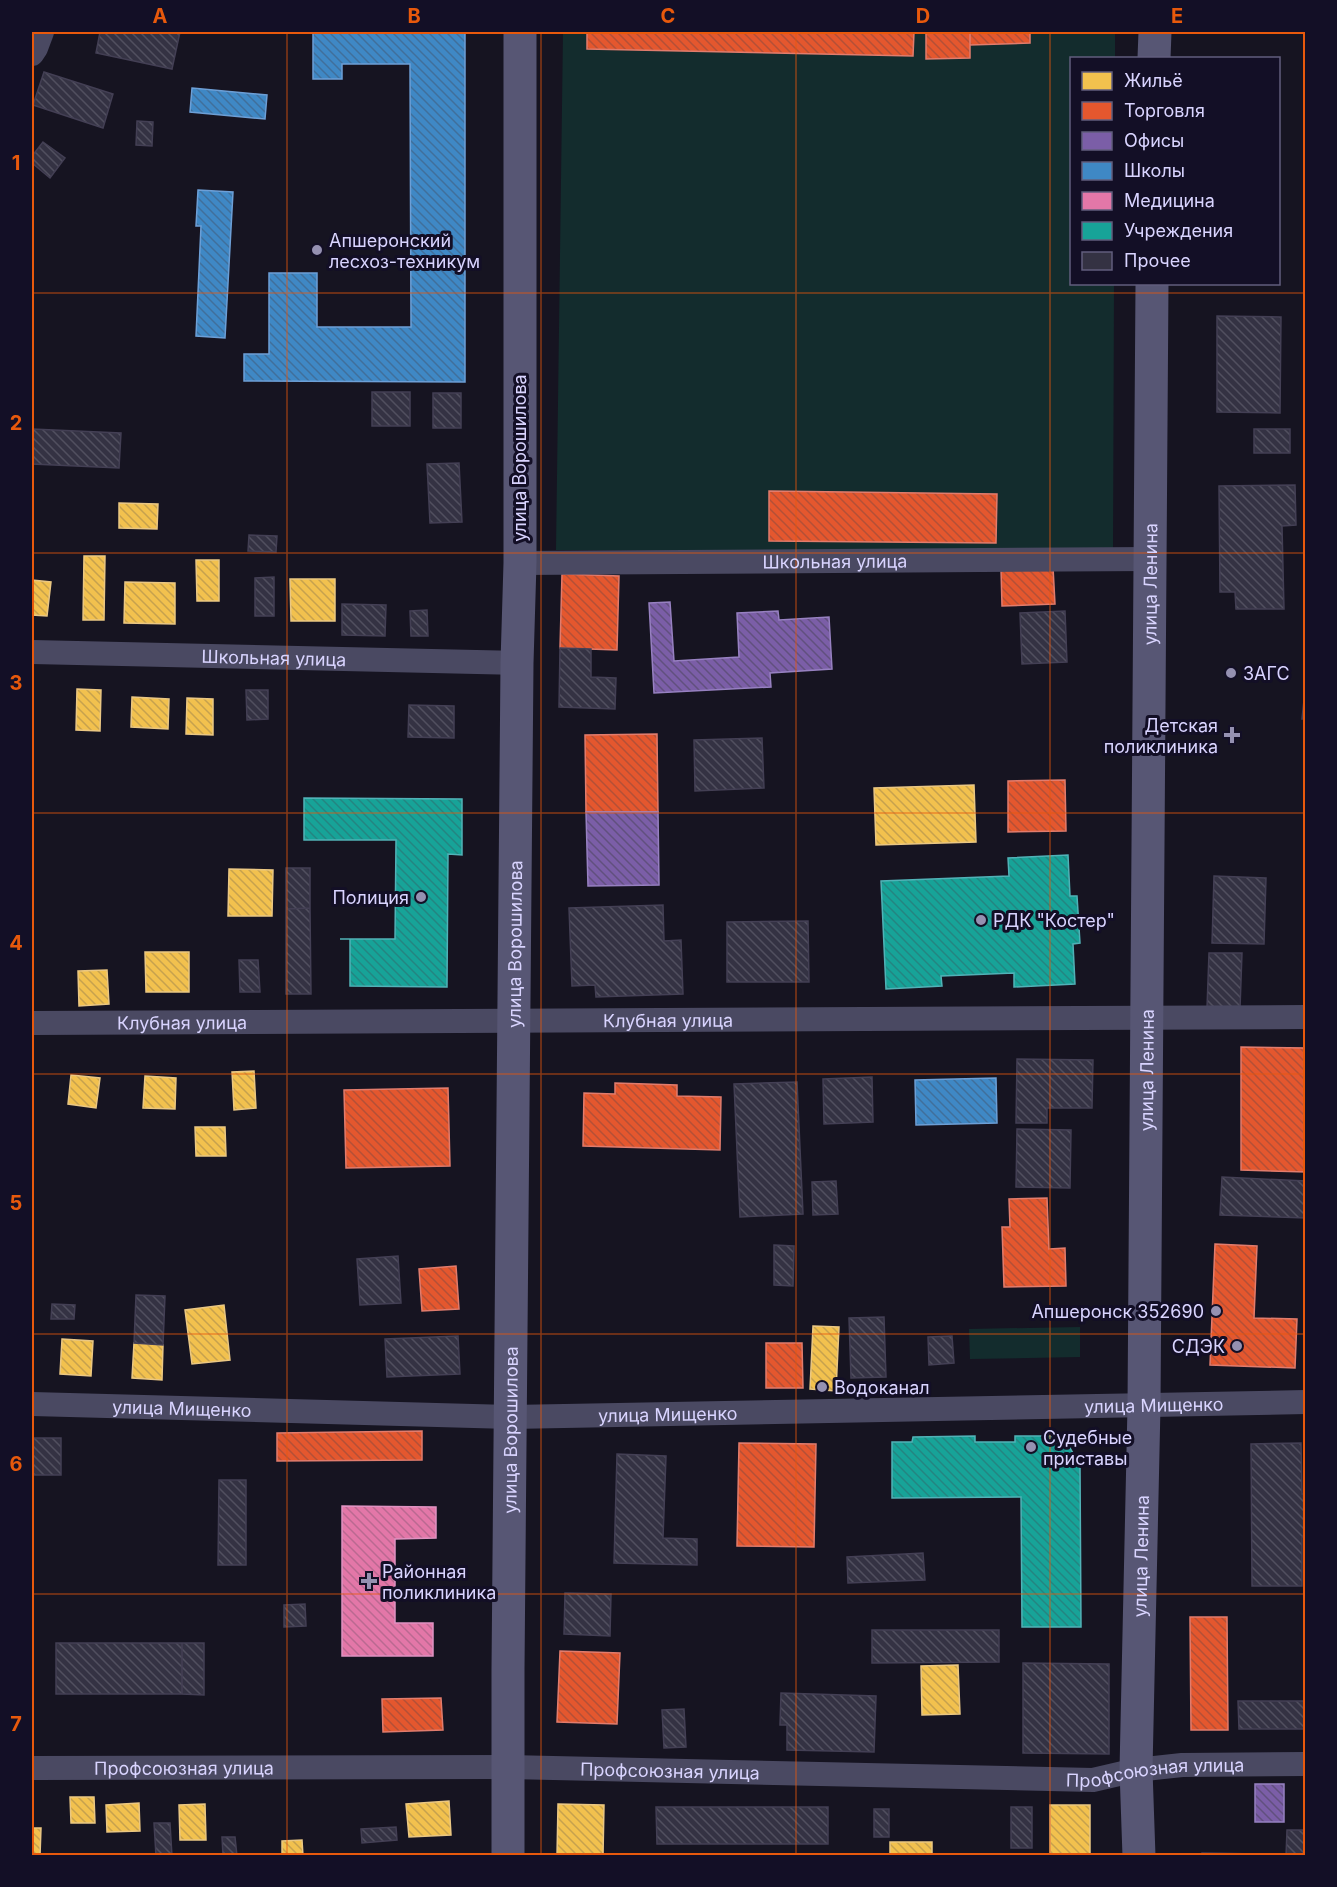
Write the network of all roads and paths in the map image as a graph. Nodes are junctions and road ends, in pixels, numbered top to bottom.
1 (42, 32) edge
2 (520, 32) edge
3 (1155, 32) edge
4 (32, 54) edge
5 (1154, 57) edge
6 (1152, 285) edge
7 (1151, 559) junction
8 (520, 563) junction
9 (32, 652) edge
10 (517, 663) junction
11 (1305, 1017) edge
12 (1146, 1018) junction
13 (515, 1021) junction
14 (32, 1023) edge
15 (1305, 1402) edge
16 (32, 1404) edge
17 (1144, 1406) junction
18 (511, 1417) junction
19 (1305, 1764) edge
20 (509, 1767) junction
21 (32, 1768) edge
22 (1136, 1770) junction
23 (508, 1856) edge
24 (1139, 1856) edge

1 - 4 street
2 - 8 main road, улица Ворошилова
3 - 5 main road
6 - 7 main road, улица Ленина
7 - 8 street, Школьная улица
7 - 12 main road, улица Ленина
8 - 10 main road, улица Ворошилова
9 - 10 street, Школьная улица
10 - 13 main road, улица Ворошилова
11 - 12 street, Клубная улица
12 - 13 street, Клубная улица
12 - 17 main road, улица Ленина
13 - 14 street, Клубная улица
13 - 18 main road, улица Ворошилова
15 - 17 street, улица Мищенко
16 - 18 street, улица Мищенко
17 - 18 street, улица Мищенко
17 - 22 main road, улица Ленина
18 - 20 main road, улица Ворошилова
19 - 22 street, Профсоюзная улица
20 - 21 street, Профсоюзная улица
20 - 22 street, Профсоюзная улица
20 - 23 main road, улица Ворошилова
22 - 24 main road, улица Ленина

